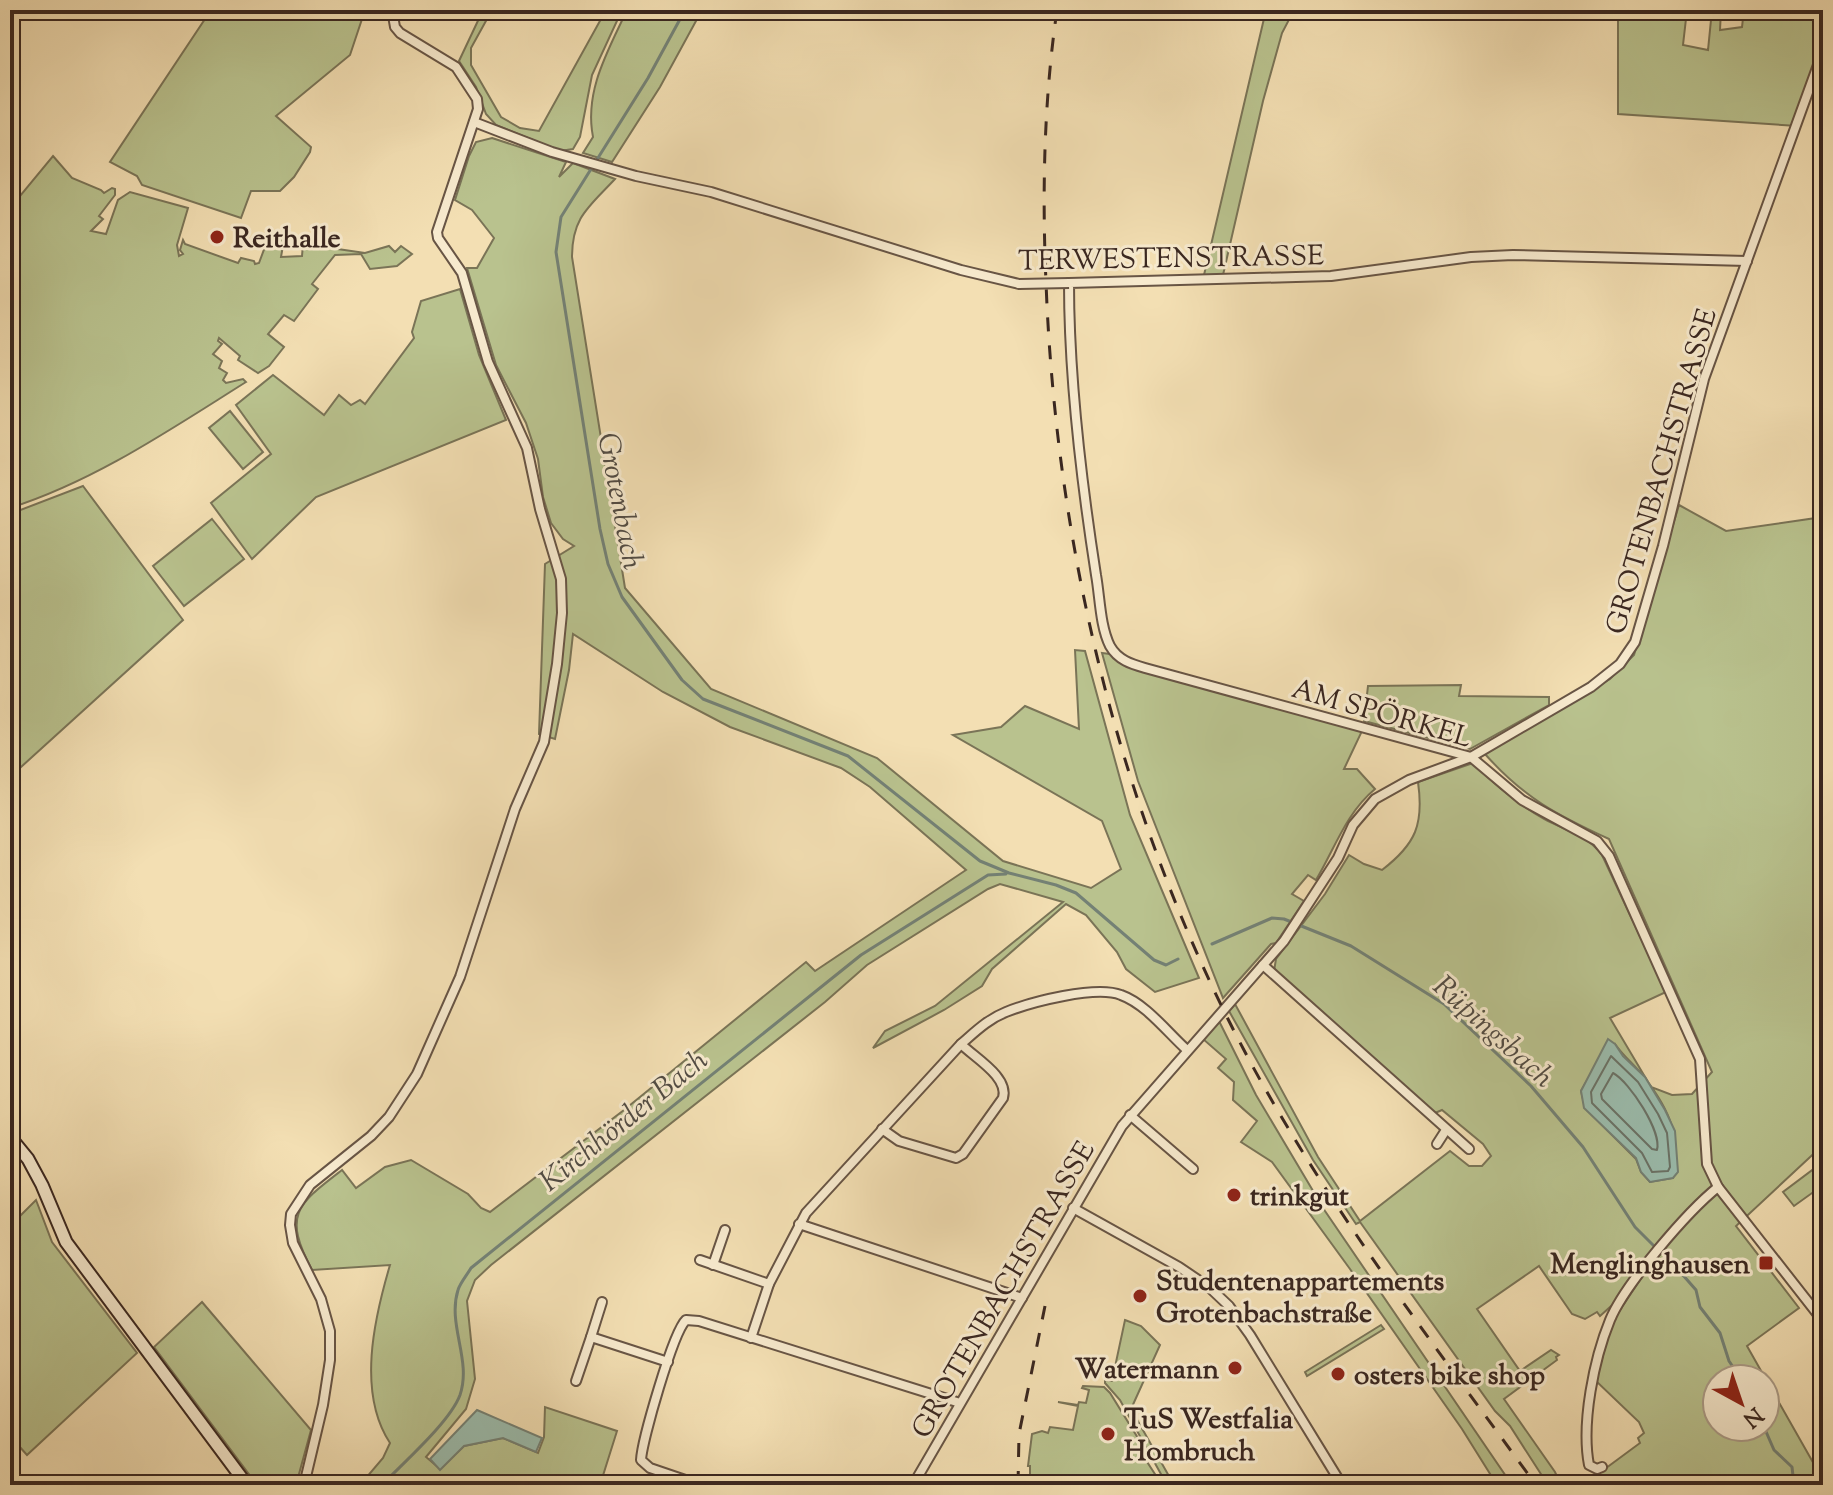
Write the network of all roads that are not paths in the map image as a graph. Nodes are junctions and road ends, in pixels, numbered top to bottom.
1 (392, 10) edge
2 (1823, 51) edge
3 (474, 122) junction
4 (1747, 261) junction
5 (1069, 283) junction
6 (1471, 757) junction
7 (1263, 965) junction
8 (961, 1044) junction
9 (1187, 1050) junction
10 (1130, 1115) junction
11 (882, 1129) junction
12 (1446, 1130) junction
13 (10, 1137) edge
14 (1437, 1144) dead end
15 (1469, 1149) dead end
16 (1193, 1169) dead end
17 (1718, 1187) junction
18 (1073, 1208) junction
19 (799, 1224) junction
20 (725, 1230) dead end
21 (700, 1260) dead end
22 (713, 1265) junction
23 (769, 1284) junction
24 (1022, 1298) junction
25 (602, 1302) dead end
26 (1823, 1321) edge
27 (591, 1337) junction
28 (751, 1338) junction
29 (668, 1362) junction
30 (576, 1381) dead end
31 (960, 1403) junction
32 (1602, 1467) dead end
33 (247, 1485) edge
34 (304, 1485) edge
35 (700, 1485) edge
36 (913, 1485) edge
37 (1342, 1485) edge

1 - 3 street
2 - 4 street, GROTENBACHSTRASSE
3 - 5 street, TERWESTENSTRASSE, bridge
3 - 34 street
4 - 5 street, TERWESTENSTRASSE
4 - 6 street, GROTENBACHSTRASSE
5 - 6 street, AM SPÖRKEL
6 - 7 street, GROTENBACHSTRASSE
6 - 17 street, AM SPÖRKEL
7 - 9 street, GROTENBACHSTRASSE
7 - 12 street
8 - 9 street
8 - 11 street
8 - 11 street
9 - 10 street, GROTENBACHSTRASSE
10 - 16 street
10 - 18 street, GROTENBACHSTRASSE
11 - 19 street
12 - 14 street
12 - 15 street
13 - 33 street
17 - 26 street, AM SPÖRKEL
17 - 32 street
18 - 24 street, GROTENBACHSTRASSE
18 - 37 street
19 - 23 street
19 - 24 street
20 - 22 street
21 - 22 street
22 - 23 street
23 - 28 street
24 - 31 street, GROTENBACHSTRASSE
25 - 27 street
27 - 29 street
27 - 30 street
28 - 29 street
28 - 31 street
29 - 35 street
31 - 36 street, GROTENBACHSTRASSE

